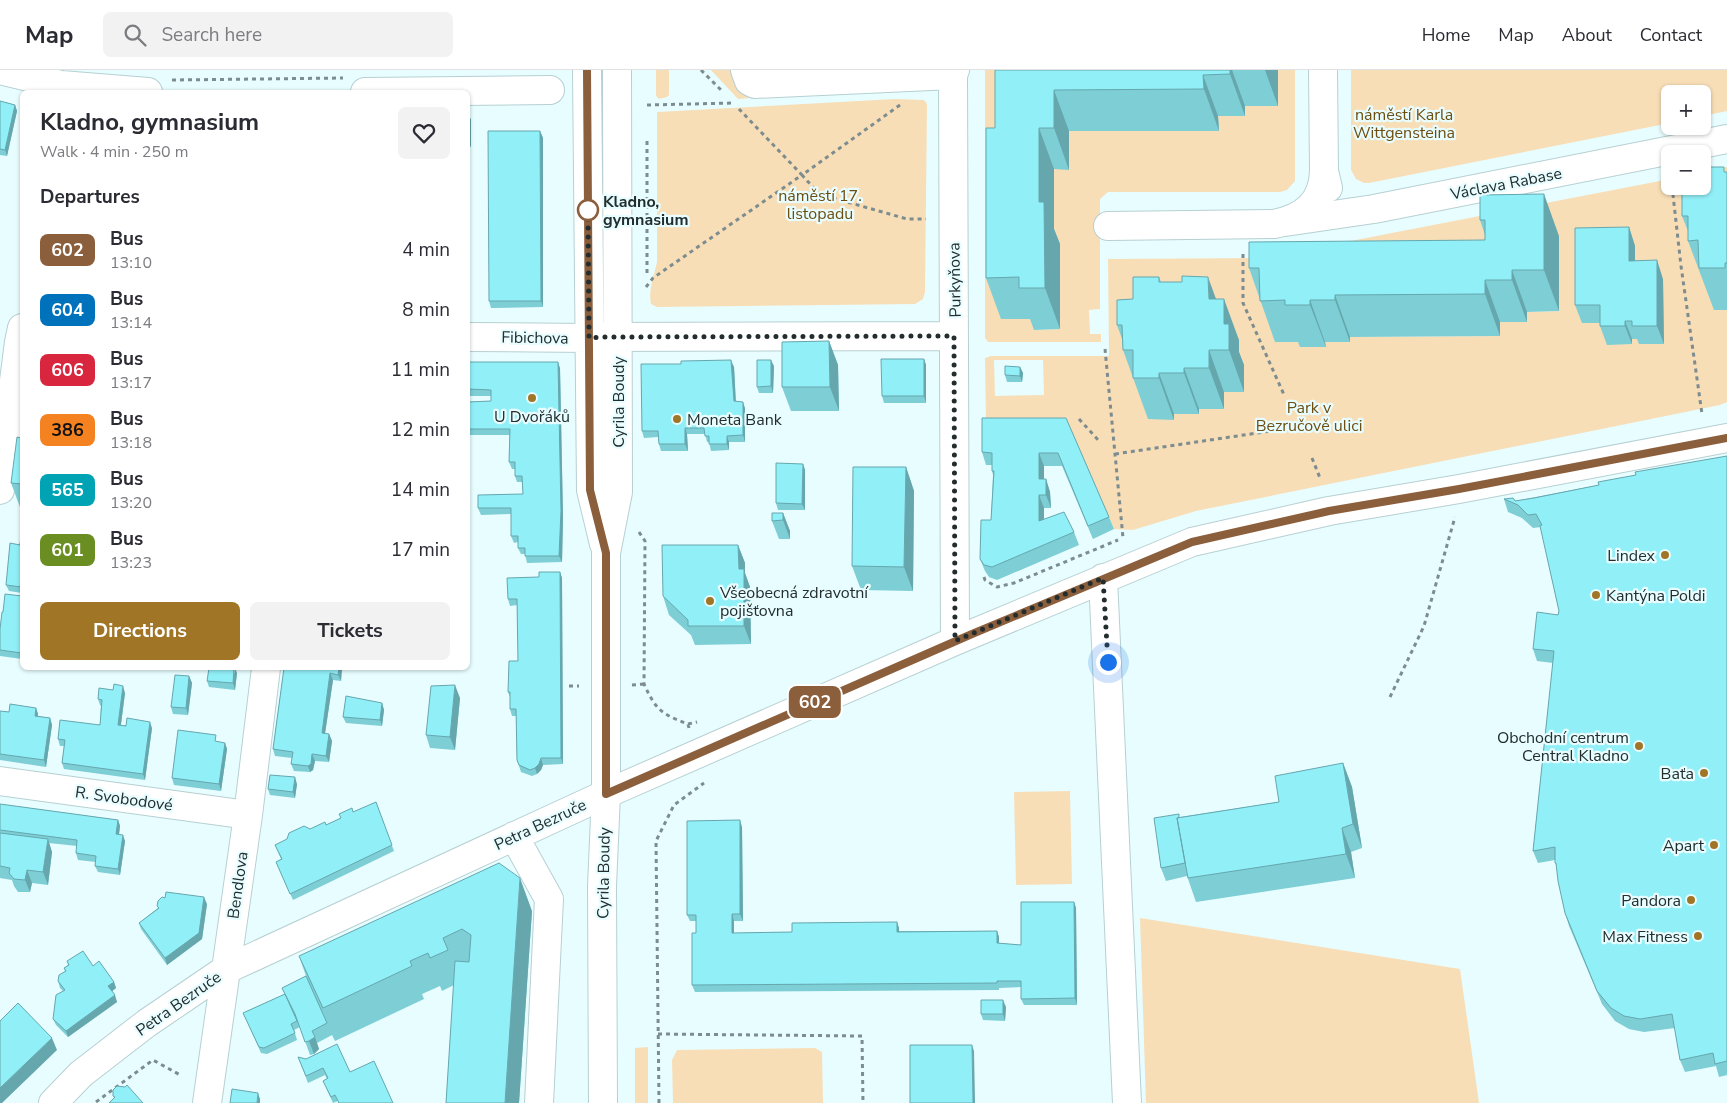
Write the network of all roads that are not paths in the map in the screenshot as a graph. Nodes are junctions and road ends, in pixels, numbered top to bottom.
1 (0, 70) edge
2 (587, 70) edge
3 (617, 70) edge
4 (745, 70) edge
5 (1324, 70) edge
6 (954, 72) edge
7 (61, 83) edge
8 (356, 85) edge
9 (159, 86) edge
10 (550, 90) dead end
11 (1727, 139) edge
12 (1324, 171) junction
13 (1365, 210) junction
14 (1285, 222) junction
15 (1108, 226) dead end
16 (954, 336) junction
17 (470, 337) edge
18 (16, 338) edge
19 (603, 338) junction
20 (1727, 438) edge
21 (0, 490) edge
22 (1103, 578) junction
23 (955, 641) junction
24 (266, 670) edge
25 (0, 781) edge
26 (606, 794) junction
27 (248, 815) junction
28 (514, 836) junction
29 (225, 970) junction
30 (53, 1103) edge
31 (207, 1103) edge
32 (538, 1103) edge
33 (603, 1103) edge
34 (1127, 1103) edge

1 - 7 street
2 - 19 street, Cyrila Boudy
3 - 19 street, Cyrila Boudy
4 - 6 street
5 - 12 street
6 - 16 street, Purkyňova
7 - 9 street
8 - 10 street
11 - 13 street, Václava Rabase
12 - 13 street
12 - 14 street, Václava Rabase
13 - 14 street, Václava Rabase
14 - 15 street, Václava Rabase
16 - 19 street
16 - 23 street, Purkyňova
17 - 19 street, Fibichova
18 - 21 street
19 - 26 street, Cyrila Boudy
20 - 22 street, Petra Bezruče
22 - 23 street, Petra Bezruče
22 - 34 street
23 - 26 street, Petra Bezruče
24 - 27 street, Bendlova
25 - 27 street, R. Svobodové
26 - 28 street, Petra Bezruče
26 - 33 street, Cyrila Boudy
27 - 29 street, Bendlova
28 - 29 street, Petra Bezruče
28 - 32 street
29 - 30 street, Petra Bezruče
29 - 31 street, Bendlova

